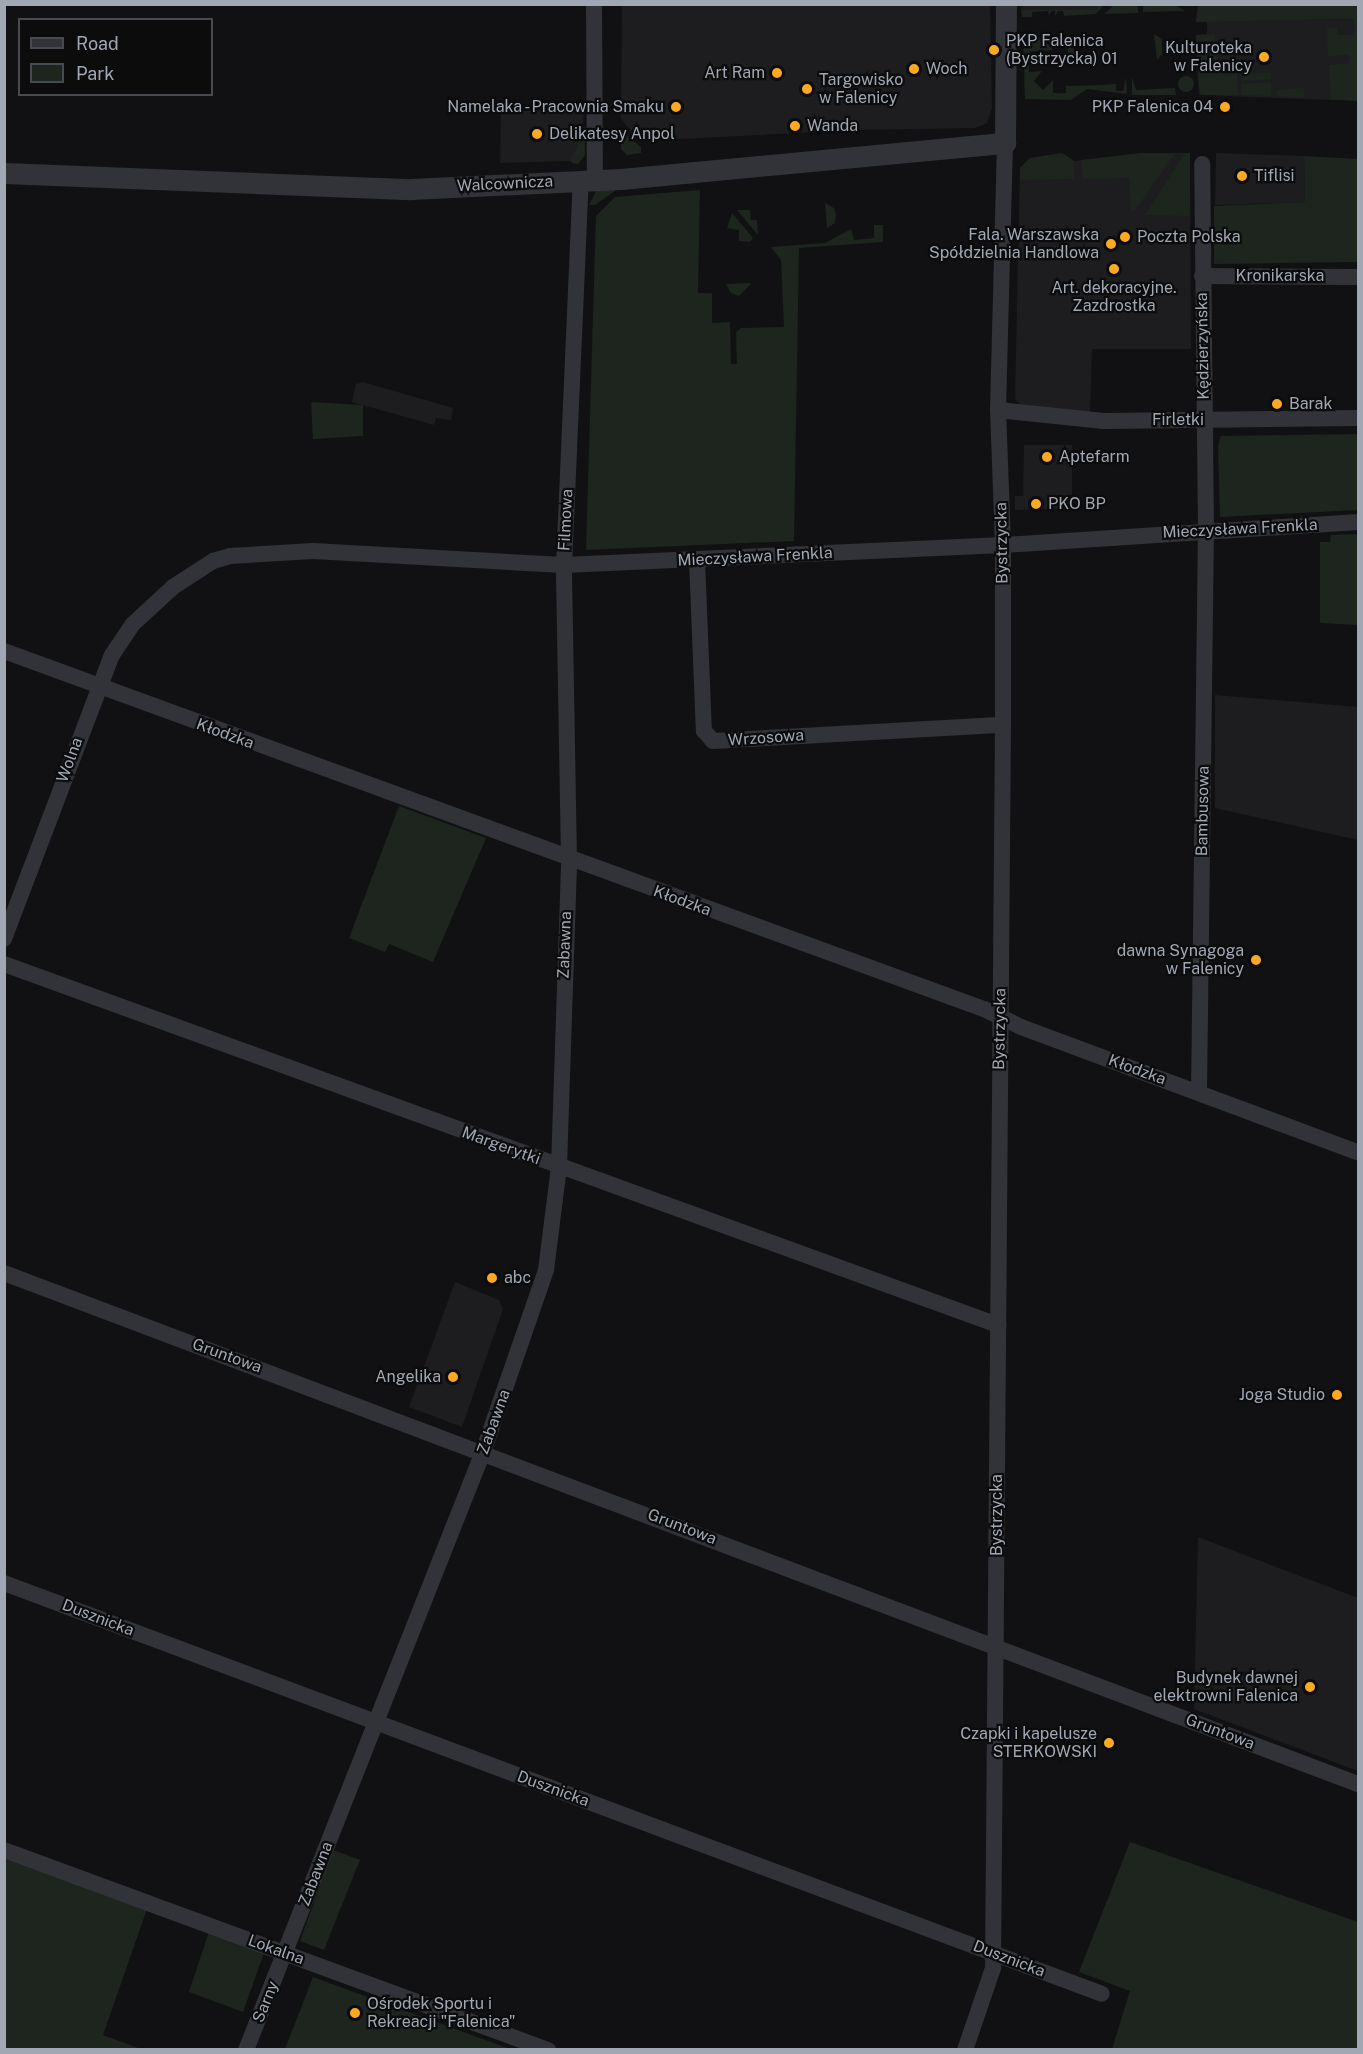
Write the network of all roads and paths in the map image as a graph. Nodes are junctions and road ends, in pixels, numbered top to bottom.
1 (594, 4) edge
2 (1006, 4) edge
3 (1005, 142) junction
4 (1202, 164) dead end
5 (4, 173) edge
6 (588, 179) junction
7 (1202, 276) junction
8 (1359, 277) edge
9 (998, 410) junction
10 (1359, 418) edge
11 (1205, 420) junction
12 (1359, 522) edge
13 (1206, 529) junction
14 (1003, 545) junction
15 (697, 560) junction
16 (564, 565) junction
17 (163, 596) joint
18 (4, 651) edge
19 (98, 686) junction
20 (1003, 725) junction
21 (568, 860) junction
22 (4, 939) edge
23 (4, 964) edge
24 (1001, 1017) junction
25 (1199, 1093) junction
26 (1359, 1152) edge
27 (559, 1167) junction
28 (4, 1273) edge
29 (998, 1325) junction
30 (483, 1452) junction
31 (4, 1583) edge
32 (996, 1646) junction
33 (373, 1722) junction
34 (1359, 1784) edge
35 (4, 1850) edge
36 (285, 1953) junction
37 (993, 1953) junction
38 (1102, 1994) dead end
39 (246, 2049) edge
40 (548, 2049) edge
41 (965, 2049) edge

1 - 6 street, Filmowa
2 - 3 street, Bystrzycka
3 - 6 street, Walcownicza
3 - 9 street, Bystrzycka
4 - 7 street, Kędzierzyńska
5 - 6 street, Walcownicza
6 - 16 street, Filmowa
7 - 8 street, Kronikarska
7 - 11 street, Kędzierzyńska
9 - 11 street, Firletki
9 - 14 street, Bystrzycka
10 - 11 street, Firletki
11 - 13 street, Kędzierzyńska
12 - 13 street, Mieczysława Frenkla
13 - 14 street, Mieczysława Frenkla
13 - 25 street, Bambusowa
14 - 15 street, Mieczysława Frenkla
14 - 20 street, Bystrzycka
15 - 16 street, Mieczysława Frenkla
15 - 20 street, Wrzosowa
16 - 17 street, Mieczysława Frenkla
16 - 21 street, Filmowa
17 - 19 street, Wolna
18 - 19 street, Kłodzka
19 - 21 street, Kłodzka
19 - 22 street, Wolna
20 - 24 street, Bystrzycka
21 - 24 street, Kłodzka
21 - 27 street, Zabawna
23 - 27 street, Margerytki
24 - 25 street, Kłodzka
24 - 29 street, Bystrzycka
25 - 26 street, Kłodzka
27 - 29 street, Margerytki
27 - 30 street, Zabawna
28 - 30 street, Gruntowa
29 - 32 street, Bystrzycka
30 - 32 street, Gruntowa
30 - 33 street, Zabawna
31 - 33 street, Dusznicka
32 - 34 street, Gruntowa
32 - 37 street, Bystrzycka
33 - 36 street, Zabawna
33 - 37 street, Dusznicka
35 - 36 street, Lokalna
36 - 39 street, Sarny
36 - 40 street, Lokalna
37 - 38 street, Dusznicka
37 - 41 street, Bystrzycka

